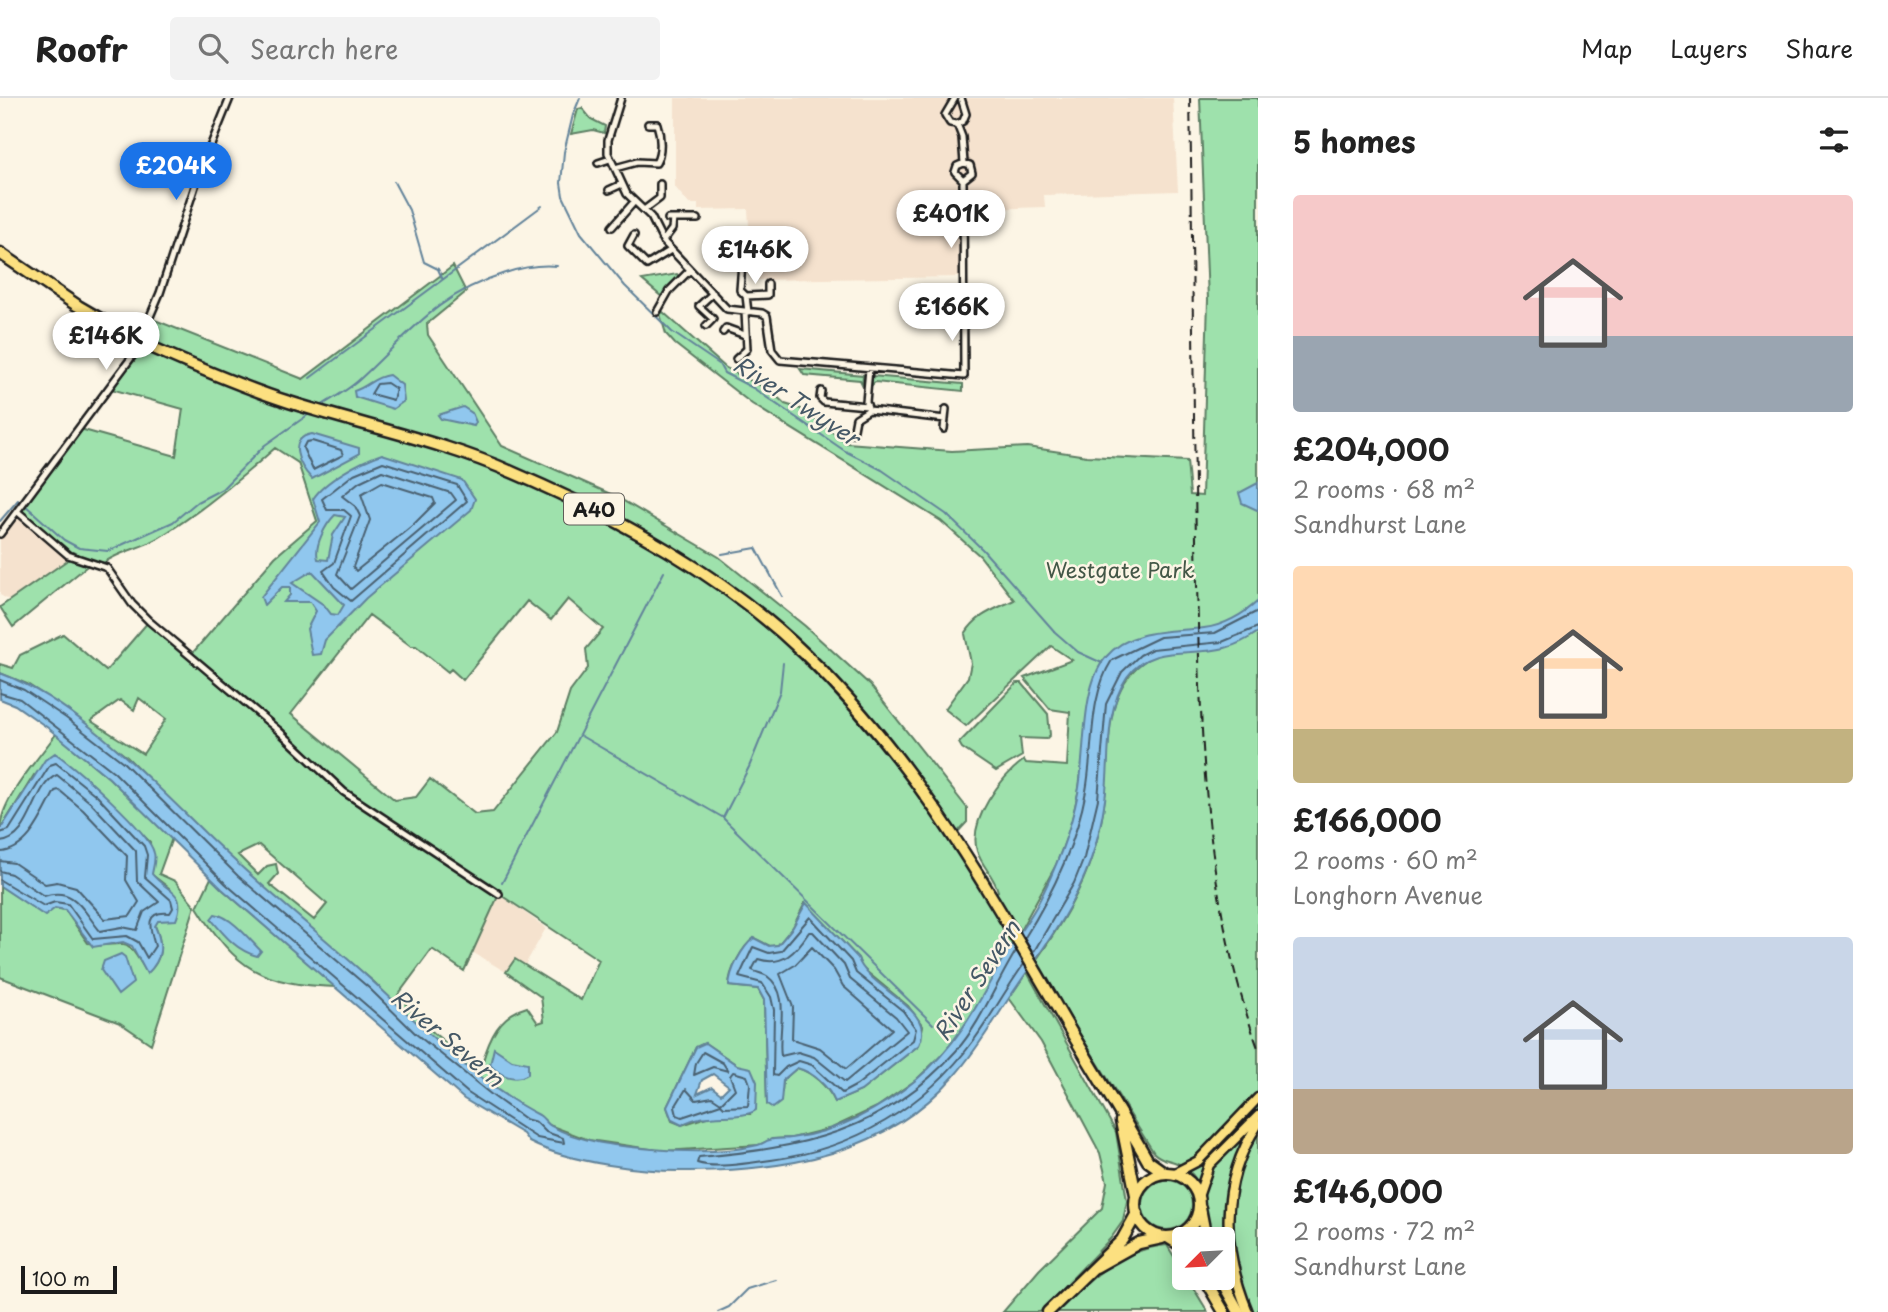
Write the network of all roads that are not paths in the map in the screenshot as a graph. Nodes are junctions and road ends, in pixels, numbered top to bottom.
1 (230, 98) edge
2 (611, 98) edge
3 (955, 98) edge
4 (961, 98) edge
5 (621, 100) edge
6 (952, 105) junction
7 (961, 106) junction
8 (648, 124) dead end
9 (957, 124) junction
10 (610, 159) junction
11 (598, 163) dead end
12 (964, 163) junction
13 (615, 169) junction
14 (963, 180) junction
15 (622, 184) junction
16 (660, 184) dead end
17 (609, 190) dead end
18 (634, 202) junction
19 (645, 210) junction
20 (698, 219) dead end
21 (612, 228) dead end
22 (634, 235) dead end
23 (663, 241) junction
24 (671, 250) junction
25 (0, 253) edge
26 (742, 263) dead end
27 (690, 270) junction
28 (768, 284) dead end
29 (756, 285) dead end
30 (713, 293) junction
31 (756, 295) junction
32 (746, 296) junction
33 (656, 312) dead end
34 (746, 312) junction
35 (706, 326) dead end
36 (723, 332) dead end
37 (745, 335) junction
38 (736, 359) dead end
39 (869, 369) junction
40 (821, 391) dead end
41 (868, 408) junction
42 (946, 409) dead end
43 (945, 419) junction
44 (944, 429) dead end
45 (853, 434) dead end
46 (18, 512) junction
47 (0, 534) edge
48 (499, 894) dead end
49 (1258, 1098) edge
50 (1118, 1111) junction
51 (1258, 1116) edge
52 (1254, 1126) edge
53 (1169, 1173) junction
54 (1137, 1198) junction
55 (1199, 1199) junction
56 (1137, 1213) junction
57 (1204, 1227) edge
58 (1166, 1238) junction
59 (1172, 1241) edge
60 (1092, 1269) junction
61 (1211, 1290) edge
62 (1227, 1290) edge
63 (1048, 1312) edge
64 (1224, 1312) edge
65 (1239, 1312) edge
66 (1248, 1312) edge

1 - 46 street
2 - 5 street
3 - 6 street
4 - 7 street
5 - 10 street
6 - 7 street
6 - 9 street
7 - 9 street
8 - 13 street
9 - 12 street
10 - 11 street
10 - 13 street
12 - 14 street
12 - 14 street
13 - 15 street
14 - 39 street
15 - 17 street
15 - 18 street
16 - 19 street
18 - 19 street
18 - 21 street
19 - 23 street
20 - 23 street
22 - 24 street
23 - 24 street
24 - 27 street
25 - 50 highway, A40, bridge
26 - 32 street
27 - 30 street
27 - 33 street
28 - 31 street
29 - 31 street
30 - 34 street
30 - 35 street
31 - 32 street
32 - 34 street
34 - 37 street
34 - 39 street
36 - 37 street
37 - 38 street
39 - 41 street
40 - 41 street
41 - 43 street
41 - 45 street
42 - 43 street
43 - 44 street
46 - 47 street
46 - 48 street
49 - 53 main road
50 - 53 highway, A40
50 - 54 highway, A40
51 - 52 main road
52 - 55 main road
52 - 66 main road
53 - 54 highway
53 - 55 highway, A40
54 - 56 highway, A40
55 - 57 highway
55 - 58 highway
56 - 58 highway
56 - 60 highway
58 - 59 highway
58 - 60 highway
60 - 63 highway
61 - 64 highway
62 - 65 highway

